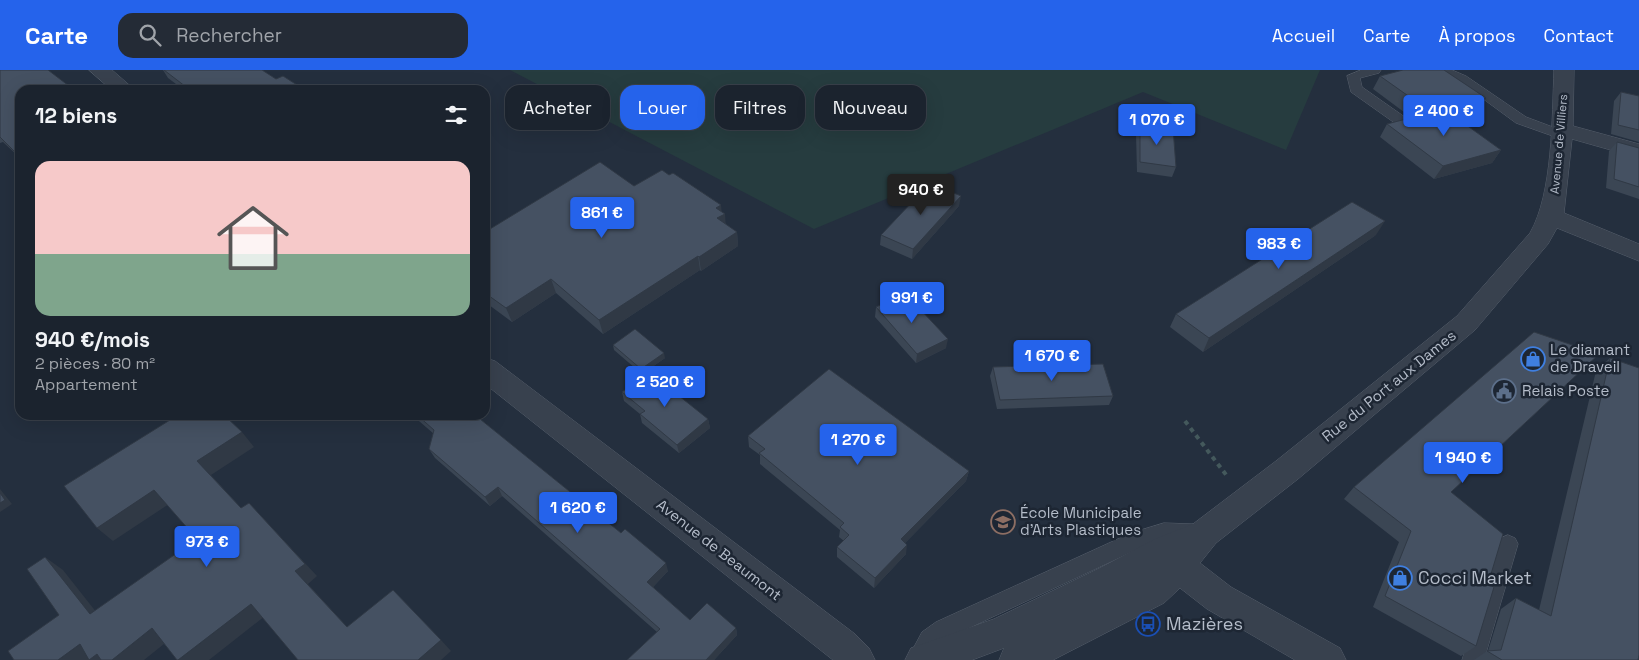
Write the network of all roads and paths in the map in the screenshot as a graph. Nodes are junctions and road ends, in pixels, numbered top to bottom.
1 (99, 70) edge
2 (1376, 70) edge
3 (1438, 70) edge
4 (1564, 70) edge
5 (118, 85) edge
6 (1404, 123) edge
7 (1562, 132) junction
8 (1639, 151) edge
9 (1551, 218) junction
10 (1639, 253) edge
11 (490, 373) edge
12 (1184, 421) dead end
13 (1247, 501) junction
14 (1205, 533) junction
15 (1508, 544) dead end
16 (1173, 557) junction
17 (971, 653) edge
18 (857, 660) edge
19 (918, 660) edge
20 (923, 660) edge
21 (1017, 660) edge
22 (1328, 660) edge
23 (1473, 660) edge

1 - 5 street
2 - 6 lane
3 - 7 lane
4 - 7 street, Avenue de Villiers
7 - 8 street
7 - 9 street, Avenue de Villiers
9 - 10 street
9 - 13 street, Rue du Port aux Dames
11 - 18 street, Avenue de Beaumont
12 - 13 path
13 - 14 street, Rue du Port aux Dames
14 - 16 street, Rue du Port aux Dames
14 - 19 lane
15 - 23 lane
16 - 17 street, Rue du Port aux Dames
16 - 21 street, Rue du Port aux Dames
16 - 22 street
17 - 20 street, Rue du Port aux Dames

